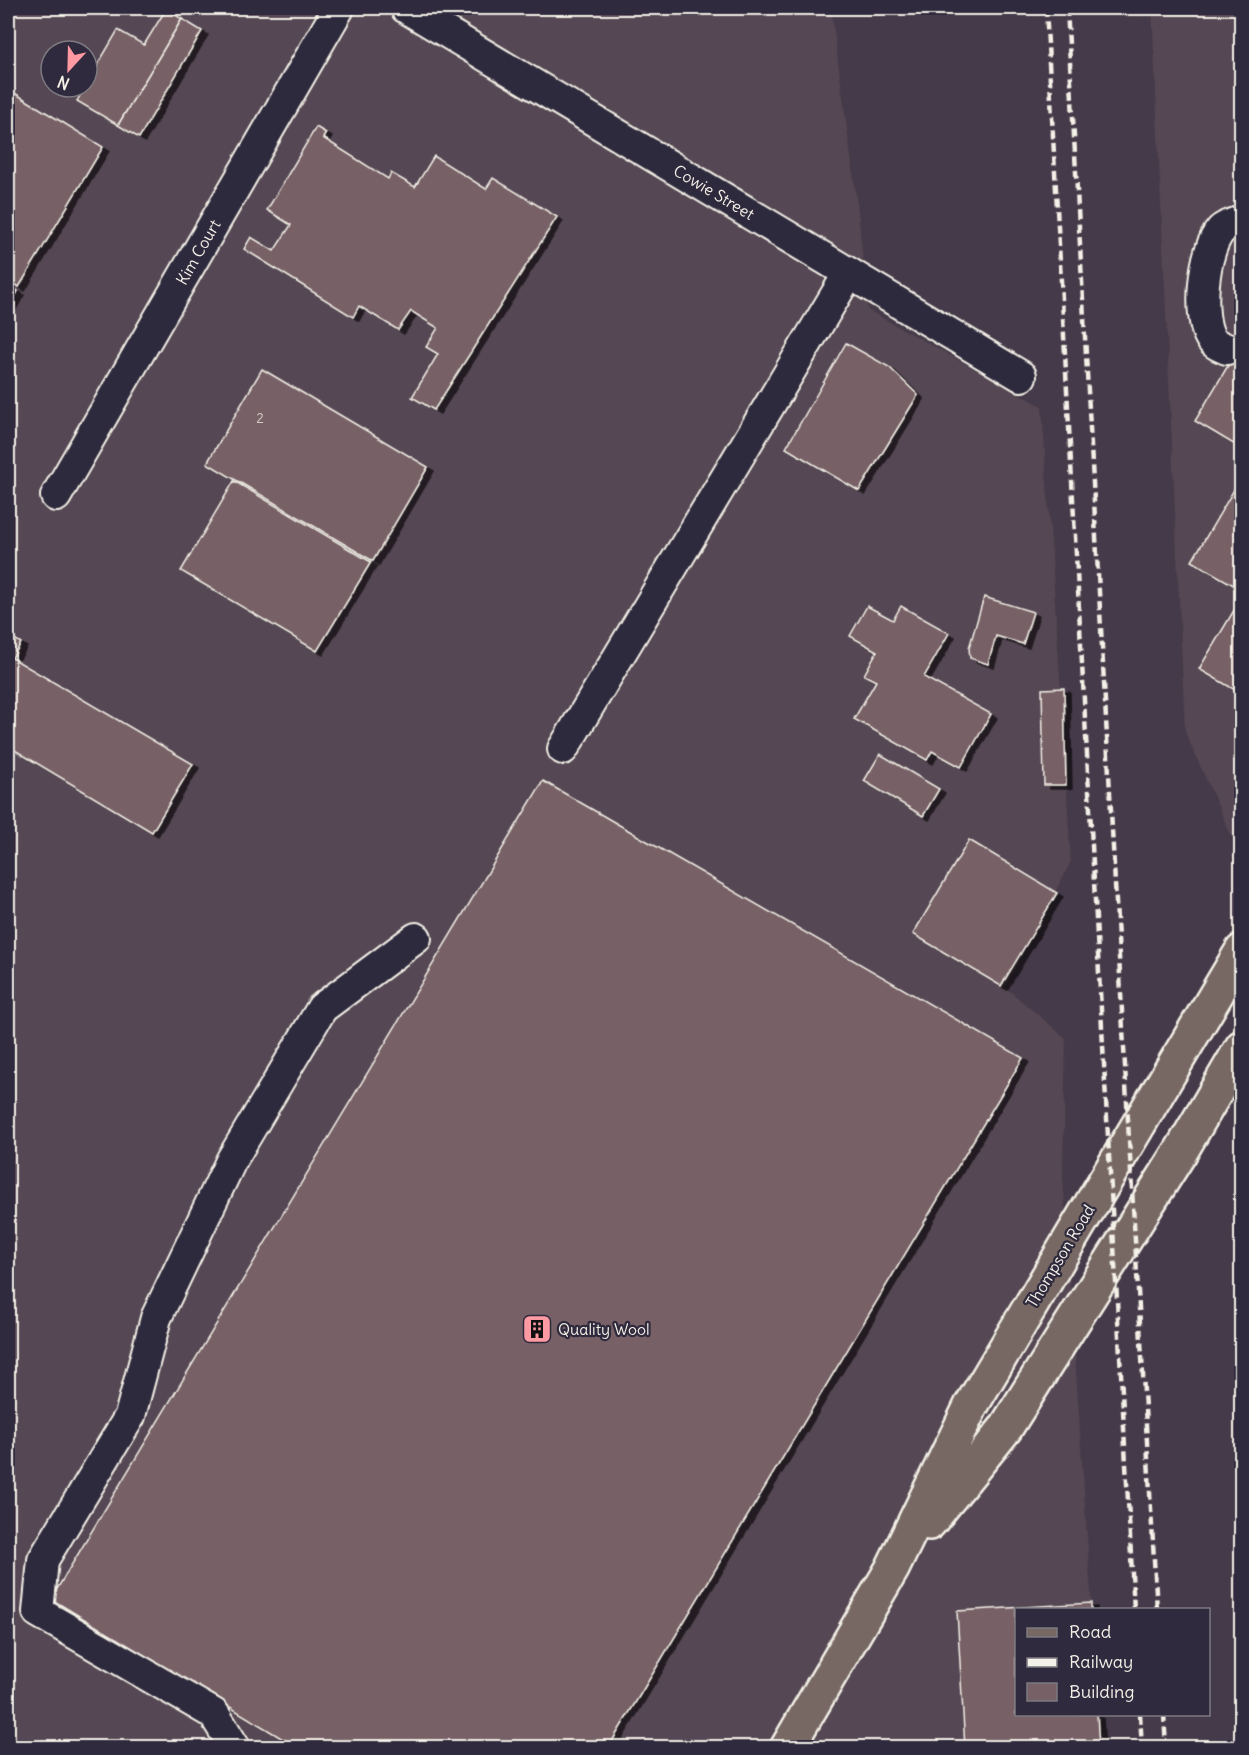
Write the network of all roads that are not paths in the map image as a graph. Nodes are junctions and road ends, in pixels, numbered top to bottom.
1 (339, 8) edge
2 (406, 8) edge
3 (1242, 224) edge
4 (849, 273) junction
5 (1227, 350) dead end
6 (1021, 376) dead end
7 (56, 496) dead end
8 (563, 749) dead end
9 (416, 938) dead end
10 (1242, 951) edge
11 (1242, 1047) edge
12 (892, 1569) junction
13 (235, 1748) edge
14 (787, 1748) edge

1 - 7 street, Kim Court
2 - 4 street, Cowie Street
3 - 5 street
4 - 6 street, Cowie Street
4 - 8 street
9 - 13 street
10 - 12 main road, Thompson Road
11 - 12 main road, Thompson Road
12 - 14 main road, Thompson Road

